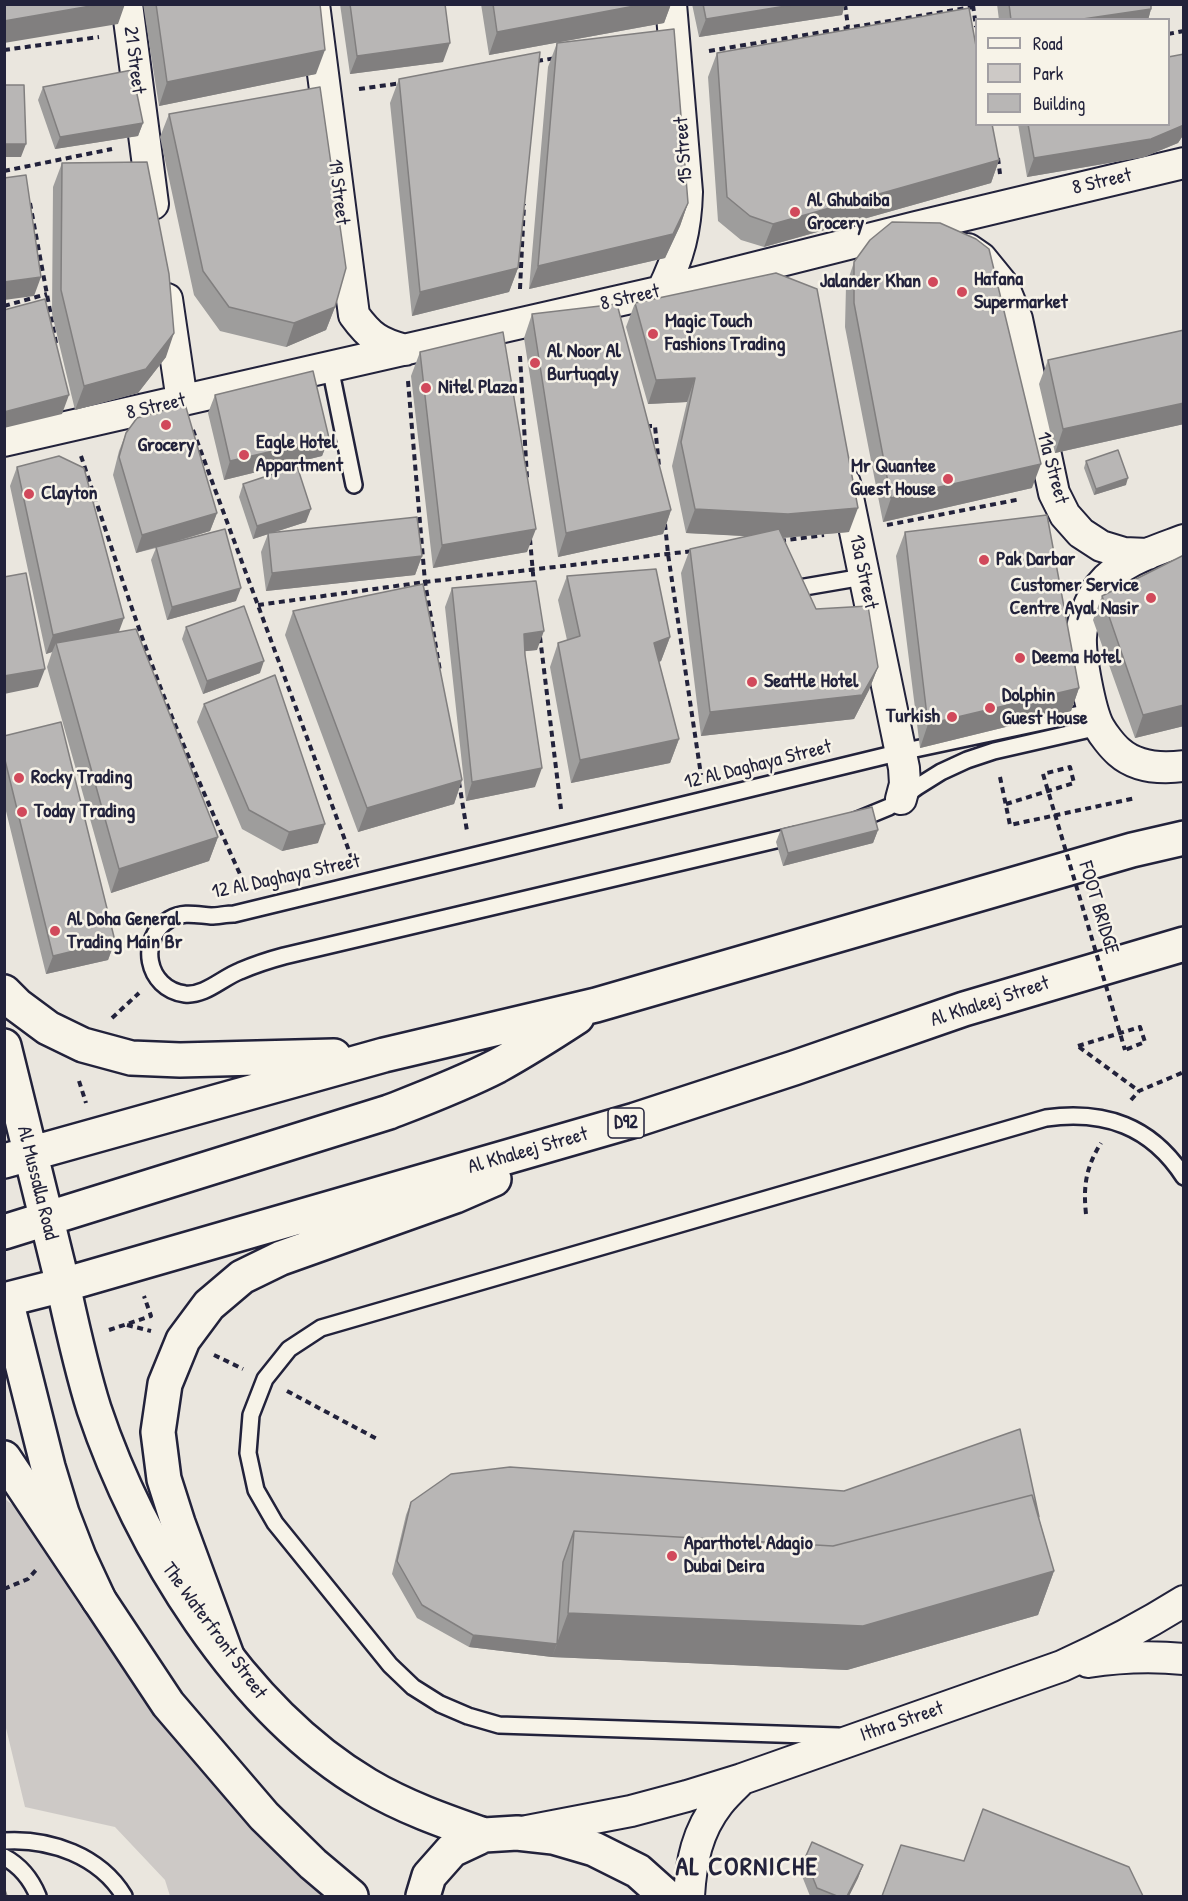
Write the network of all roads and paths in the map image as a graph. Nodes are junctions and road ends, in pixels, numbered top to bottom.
1 (314, 4) edge
2 (671, 4) edge
3 (845, 4) edge
4 (973, 5) edge
5 (129, 19) edge
6 (848, 27) junction
7 (675, 38) junction
8 (4, 50) edge
9 (565, 56) edge
10 (532, 62) edge
11 (406, 82) edge
12 (326, 95) junction
13 (144, 142) junction
14 (996, 148) edge
15 (1184, 163) edge
16 (4, 171) edge
17 (525, 193) edge
18 (30, 202) edge
19 (1006, 205) junction
20 (916, 227) junction
21 (158, 236) edge
22 (750, 270) junction
23 (163, 272) edge
24 (791, 290) edge
25 (662, 291) junction
26 (47, 294) junction
27 (4, 306) edge
28 (518, 324) junction
29 (57, 349) edge
30 (405, 350) junction
31 (330, 367) junction
32 (182, 401) junction
33 (71, 426) junction
34 (645, 426) edge
35 (4, 441) edge
36 (839, 453) edge
37 (660, 472) edge
38 (354, 485) dead end
39 (527, 488) edge
40 (1054, 493) junction
41 (664, 519) edge
42 (854, 532) junction
43 (530, 535) edge
44 (1184, 540) edge
45 (772, 542) edge
46 (703, 550) edge
47 (668, 554) junction
48 (1148, 554) junction
49 (532, 570) junction
50 (863, 577) junction
51 (426, 582) junction
52 (793, 588) edge
53 (535, 593) edge
54 (258, 605) junction
55 (539, 627) edge
56 (441, 673) edge
57 (1096, 719) junction
58 (901, 752) junction
59 (1184, 766) edge
60 (458, 776) edge
61 (1137, 798) dead end
62 (705, 799) junction
63 (901, 799) junction
64 (838, 825) edge
65 (815, 830) edge
66 (564, 833) junction
67 (1184, 838) edge
68 (471, 856) junction
69 (361, 882) junction
70 (256, 908) junction
71 (1184, 944) edge
72 (4, 992) edge
73 (596, 1005) junction
74 (4, 1046) edge
75 (384, 1054) junction
76 (1139, 1090) dead end
77 (635, 1120) junction
78 (17, 1157) edge
79 (1184, 1177) edge
80 (46, 1219) junction
81 (4, 1232) edge
82 (63, 1285) junction
83 (5, 1299) edge
84 (4, 1458) edge
85 (99, 1600) junction
86 (1184, 1601) edge
87 (227, 1656) junction
88 (1184, 1659) edge
89 (1062, 1666) junction
90 (859, 1737) junction
91 (742, 1779) junction
92 (517, 1833) junction
93 (484, 1835) junction
94 (4, 1841) edge
95 (4, 1857) edge
96 (38, 1896) edge
97 (124, 1896) edge
98 (351, 1896) edge
99 (423, 1896) edge
100 (666, 1896) edge
101 (689, 1896) edge

1 - 12 street, 19 Street
2 - 7 street, 15 Street
3 - 6 path
4 - 6 path
5 - 8 path
5 - 13 street, 21 Street
6 - 7 path
7 - 25 street, 15 Street
9 - 10 path
11 - 12 path
12 - 30 street, 19 Street
13 - 16 path
13 - 21 street, 21 Street
14 - 19 path
15 - 19 street, 8 Street
17 - 28 path
18 - 26 path
19 - 20 street, 8 Street
20 - 22 street, 8 Street
20 - 40 street, 11a Street
22 - 24 street
22 - 25 street, 8 Street
23 - 32 street
25 - 28 street, 8 Street
26 - 27 path
26 - 29 path
28 - 30 street, 8 Street
28 - 39 path
30 - 31 street, 8 Street
30 - 51 path
31 - 32 street, 8 Street
31 - 38 lane
32 - 33 street, 8 Street
32 - 54 path
33 - 35 street, 8 Street
33 - 70 path
34 - 37 path
36 - 42 street, 13a Street
40 - 42 path
40 - 48 street, 11a Street
41 - 47 path
42 - 45 path
42 - 50 street, 13a Street
43 - 49 path
44 - 48 street
46 - 47 path
47 - 49 path
47 - 62 path
48 - 57 street
49 - 51 path
49 - 53 path
50 - 52 lane
50 - 58 street, 13a Street
51 - 54 path
51 - 56 path
54 - 69 path
55 - 66 path
57 - 58 lane, 12 Al Daghaya Street
57 - 59 street
57 - 63 lane
58 - 62 lane, 12 Al Daghaya Street
58 - 63 street, 13a Street
60 - 68 path
61 - 76 path, FOOT BRIDGE, bridge
62 - 66 lane, 12 Al Daghaya Street
63 - 64 lane
65 - 70 lane, 12 Al Daghaya Street
66 - 68 lane, 12 Al Daghaya Street
67 - 73 main road
68 - 69 lane, 12 Al Daghaya Street
69 - 70 lane, 12 Al Daghaya Street
71 - 77 main road, Al Khaleej Street / D92
72 - 75 main road
73 - 75 main road
73 - 80 main road
74 - 78 main road, Al Mussalla Road
75 - 78 main road
77 - 82 main road, Al Khaleej Street / D92
77 - 87 main road
78 - 80 main road, Al Mussalla Road
79 - 90 lane
80 - 81 main road
80 - 82 main road, Al Mussalla Road
82 - 83 main road, Al Khaleej Street / D92
82 - 87 main road, The Waterfront Street
83 - 85 main road
84 - 85 main road
85 - 98 main road
86 - 89 street, Ithra Street
87 - 93 main road, The Waterfront Street
88 - 89 street, Ithra Street
89 - 90 street, Ithra Street
90 - 91 street, Ithra Street
91 - 92 street, Ithra Street
91 - 101 street, Ithra Street
92 - 93 main road
92 - 100 main road
93 - 99 main road
94 - 97 lane
95 - 96 lane

